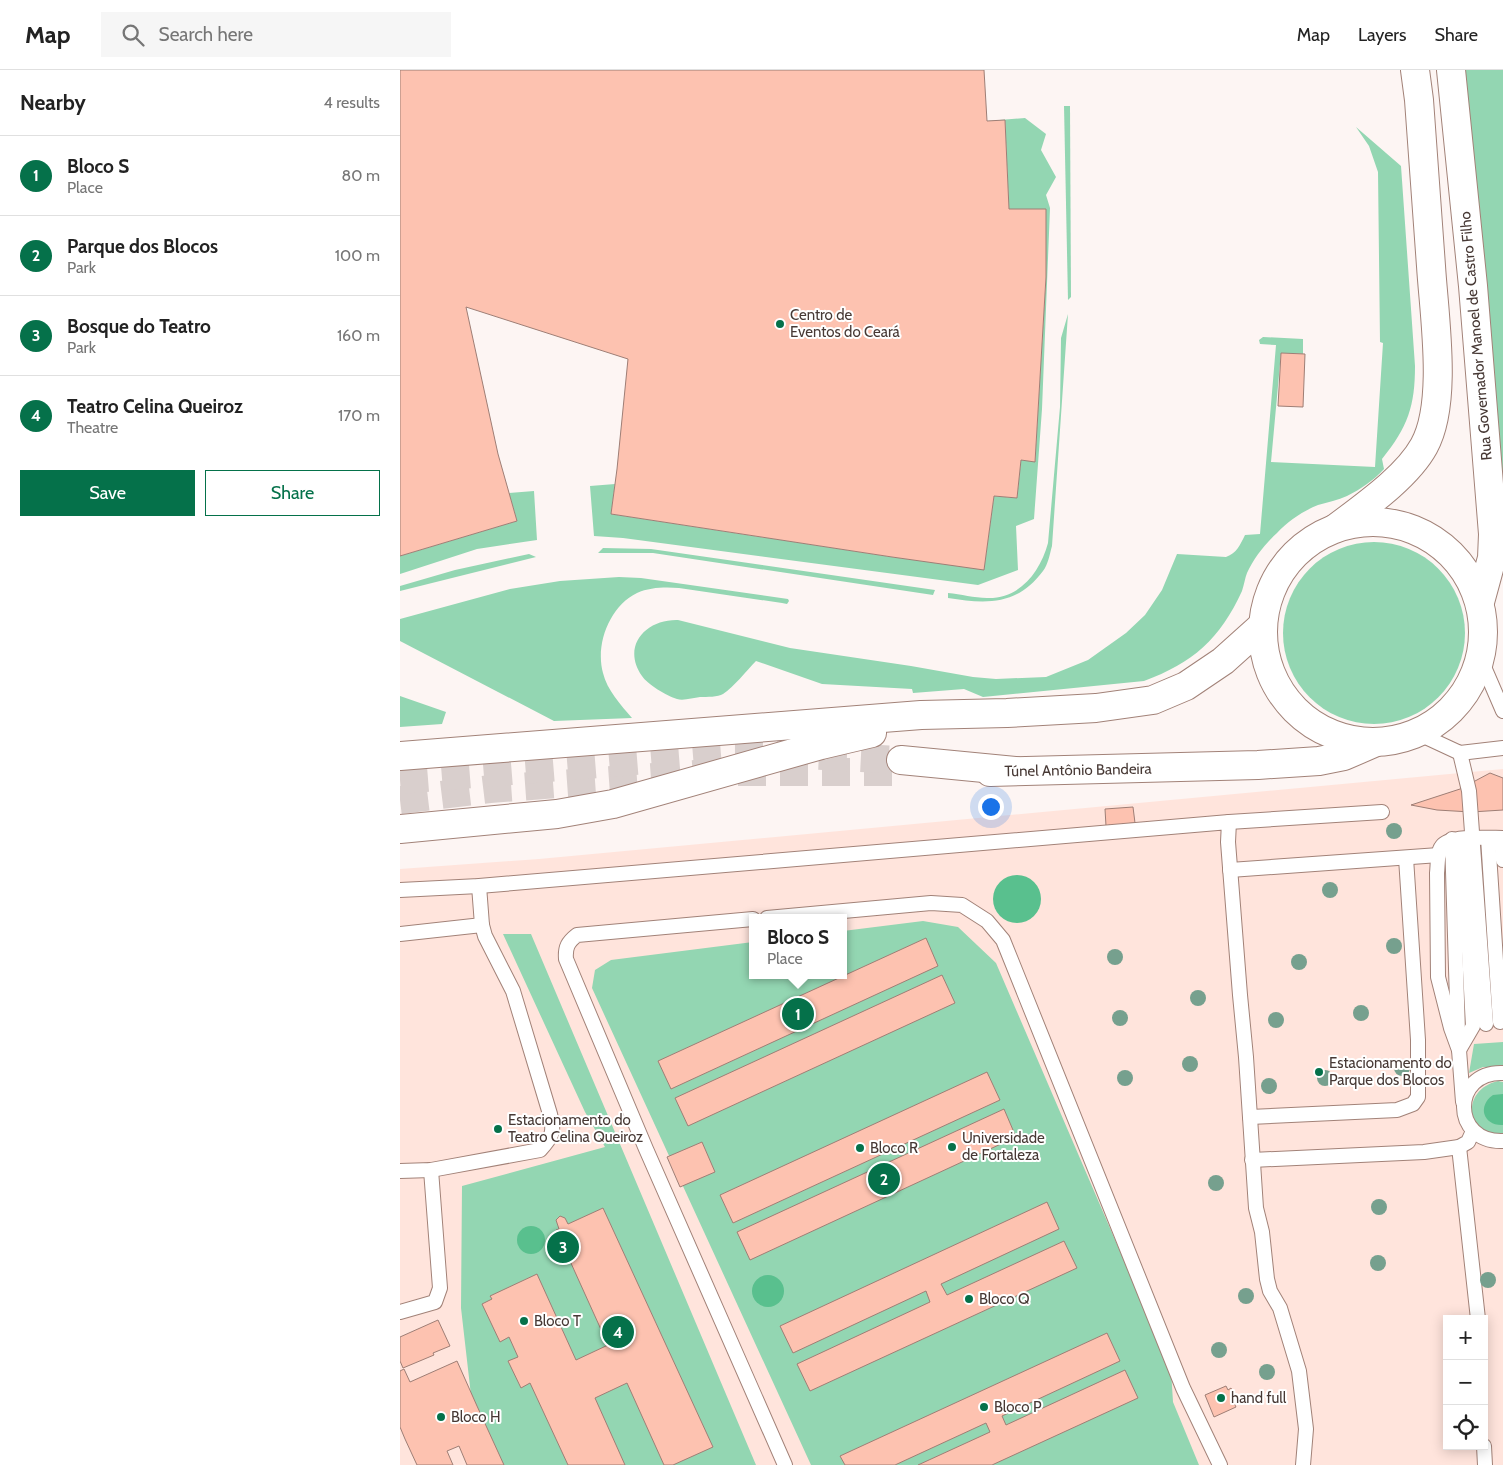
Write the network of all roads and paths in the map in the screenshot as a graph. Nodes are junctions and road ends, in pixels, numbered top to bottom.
1 (1415, 70) edge
2 (1451, 70) edge
3 (1336, 528) junction
4 (1480, 602) junction
5 (1262, 626) junction
6 (1481, 660) junction
7 (1503, 711) edge
8 (1006, 713) junction
9 (1417, 733) junction
10 (1378, 742) junction
11 (1503, 748) edge
12 (1460, 753) junction
13 (400, 756) edge
14 (900, 766) tunnel mouth
15 (1382, 812) dead end
16 (1229, 822) junction
17 (400, 829) edge
18 (1497, 838) edge
19 (1463, 839) junction
20 (1439, 855) junction
21 (1406, 858) junction
22 (1503, 860) edge
23 (1230, 870) junction
24 (479, 886) junction
25 (400, 890) edge
26 (811, 914) edge
27 (749, 919) edge
28 (482, 925) junction
29 (400, 934) edge
30 (1490, 1024) edge
31 (1454, 1028) junction
32 (1458, 1050) junction
33 (1503, 1072) edge
34 (1464, 1102) junction
35 (1250, 1118) junction
36 (1473, 1131) junction
37 (1503, 1141) edge
38 (1459, 1147) junction
39 (1252, 1160) junction
40 (431, 1170) junction
41 (400, 1172) edge
42 (400, 1312) edge
43 (1478, 1315) edge
44 (1484, 1450) edge
45 (785, 1465) edge
46 (1220, 1465) edge
47 (1303, 1465) edge
48 (1485, 1465) edge

1 - 3 main road
2 - 4 main road, Rua Governador Manoel de Castro Filho
3 - 4 main road
3 - 5 main road
4 - 6 main road
5 - 8 main road
5 - 10 main road
6 - 7 lane
6 - 9 main road
8 - 13 main road
8 - 17 main road
9 - 10 main road
9 - 12 lane
10 - 14 main road, Túnel Antônio Bandeira
11 - 12 lane
12 - 19 lane
15 - 16 lane
16 - 23 lane
16 - 24 lane
18 - 19 lane
18 - 22 lane
18 - 30 lane
19 - 20 lane
19 - 30 lane
19 - 31 lane
20 - 21 lane
20 - 31 lane
21 - 23 lane
21 - 35 lane
23 - 35 lane
24 - 25 lane
24 - 28 lane
26 - 46 lane
27 - 45 lane
28 - 29 lane
28 - 40 lane
30 - 31 lane
30 - 32 lane
31 - 32 lane
32 - 34 lane
33 - 34 lane
34 - 36 lane
35 - 39 lane
36 - 37 lane
36 - 38 lane
38 - 39 lane
38 - 43 lane
39 - 47 lane
40 - 41 lane
40 - 42 lane
44 - 48 lane

